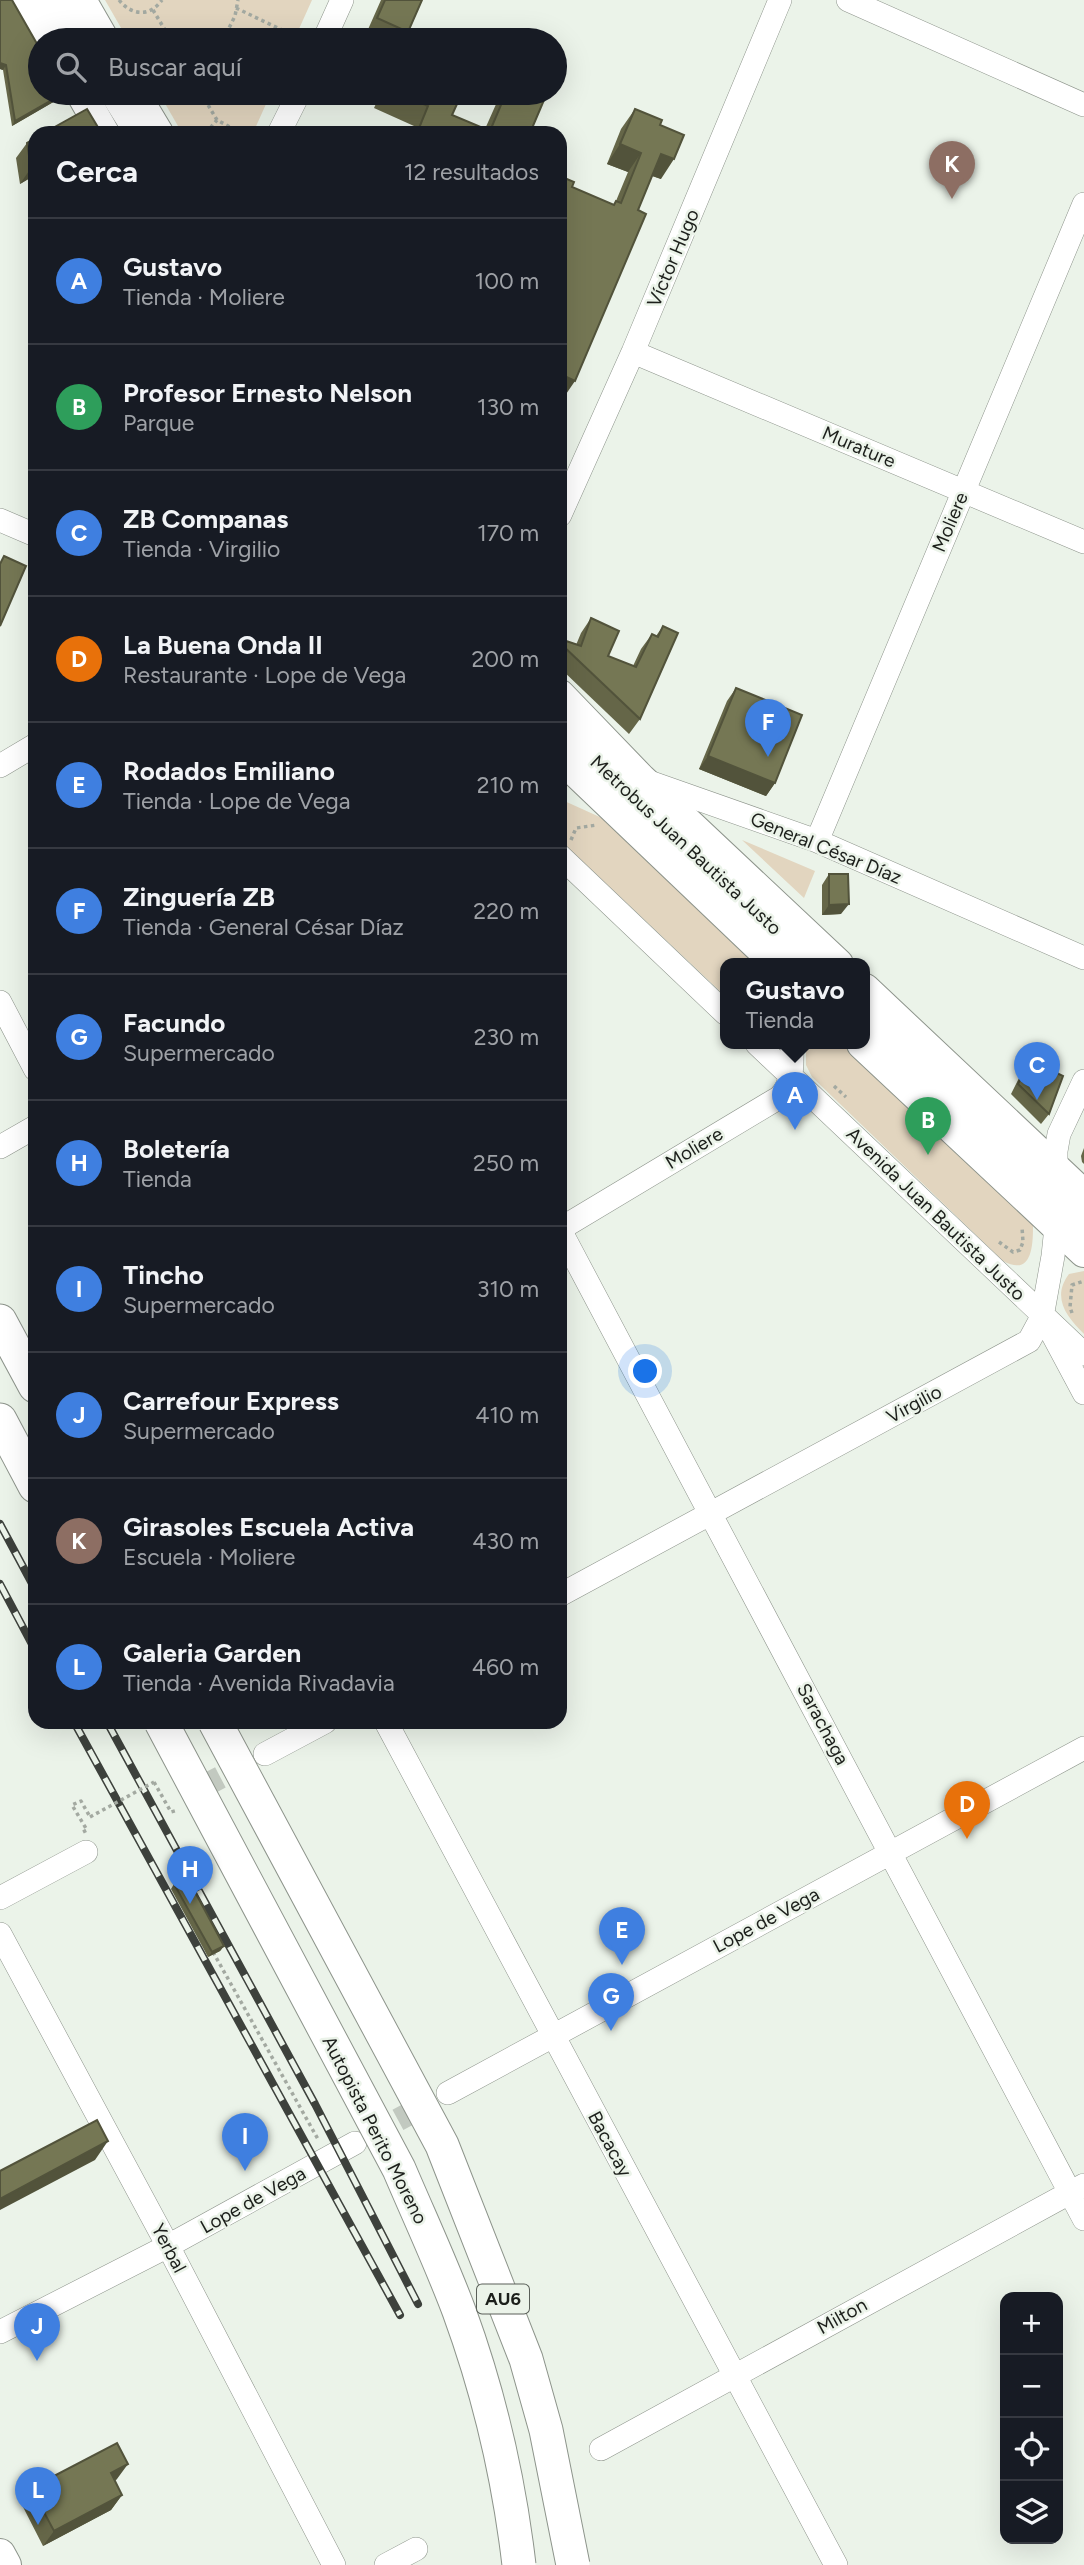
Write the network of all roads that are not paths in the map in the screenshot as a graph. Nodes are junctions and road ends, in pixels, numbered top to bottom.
1 (28, 0) edge
2 (54, 0) edge
3 (81, 0) edge
4 (342, 0) edge
5 (780, 0) edge
6 (848, 0) edge
7 (44, 28) edge
8 (70, 28) edge
9 (97, 28) edge
10 (329, 28) edge
11 (88, 105) edge
12 (118, 105) edge
13 (141, 105) edge
14 (293, 105) edge
15 (1084, 105) edge
16 (100, 126) edge
17 (132, 126) edge
18 (154, 126) edge
19 (282, 126) edge
20 (1084, 204) edge
21 (634, 352) junction
22 (962, 491) junction
23 (567, 500) edge
24 (0, 520) edge
25 (28, 532) edge
26 (1084, 542) edge
27 (567, 702) edge
28 (567, 733) edge
29 (28, 749) edge
30 (567, 762) edge
31 (0, 766) edge
32 (567, 766) edge
33 (608, 772) junction
34 (641, 779) junction
35 (817, 841) junction
36 (567, 863) edge
37 (771, 958) edge
38 (805, 958) edge
39 (832, 958) edge
40 (1084, 958) edge
41 (870, 994) edge
42 (0, 1002) edge
43 (720, 1008) edge
44 (870, 1019) edge
45 (762, 1049) edge
46 (792, 1049) edge
47 (867, 1049) edge
48 (28, 1056) edge
49 (792, 1078) junction
50 (1084, 1081) edge
51 (28, 1131) edge
52 (0, 1147) edge
53 (1065, 1186) edge
54 (567, 1225) edge
55 (1058, 1229) edge
56 (567, 1242) edge
57 (1077, 1263) edge
58 (1042, 1317) junction
59 (0, 1321) edge
60 (1084, 1354) edge
61 (28, 1373) edge
62 (1084, 1393) edge
63 (0, 1420) edge
64 (28, 1473) edge
65 (711, 1513) junction
66 (567, 1591) edge
67 (165, 1729) edge
68 (219, 1729) edge
69 (312, 1729) edge
70 (390, 1729) edge
71 (1084, 1748) edge
72 (265, 1754) tunnel mouth
73 (86, 1841) road end
74 (891, 1853) junction
75 (0, 1898) edge
76 (0, 1934) edge
77 (552, 2036) junction
78 (448, 2093) tunnel mouth
79 (355, 2143) tunnel mouth
80 (1077, 2189) edge
81 (1084, 2219) edge
82 (168, 2246) junction
83 (0, 2332) edge
84 (734, 2375) junction
85 (601, 2449) dead end
86 (416, 2549) dead end
87 (0, 2554) edge
88 (6, 2565) edge
89 (334, 2565) edge
90 (386, 2565) edge
91 (519, 2565) edge
92 (573, 2565) edge
93 (836, 2565) edge

1 - 7 main road
2 - 8 street
3 - 9 main road
4 - 10 street
5 - 21 street, Víctor Hugo
6 - 15 street
11 - 16 main road
12 - 17 street
13 - 18 main road
14 - 19 street
20 - 22 street, Moliere
21 - 22 street, Murature
21 - 23 street, Víctor Hugo
22 - 26 street, Murature
22 - 35 street, Moliere
24 - 25 street
27 - 34 main road
28 - 33 street, Metrobus Juan Bautista Justo
29 - 31 street
30 - 33 street, General César Díaz
32 - 37 main road
33 - 34 street, General César Díaz
33 - 38 street, Metrobus Juan Bautista Justo
34 - 35 street, General César Díaz
34 - 39 main road
35 - 40 street, General César Díaz
36 - 43 street
41 - 53 main road
42 - 48 street
44 - 53 street
45 - 49 street, Avenida Juan Bautista Justo
46 - 49 street
47 - 55 main road
49 - 54 street, Moliere
49 - 58 street, Avenida Juan Bautista Justo
50 - 53 street, Virgilio
51 - 52 street
53 - 55 street, Virgilio
55 - 57 main road
55 - 58 street, Virgilio
56 - 65 street, Sarachaga
58 - 60 street, Avenida Juan Bautista Justo
58 - 62 street
58 - 65 street, Virgilio
59 - 61 highway
63 - 64 highway
65 - 66 street, Virgilio
65 - 74 street, Sarachaga
67 - 91 highway, Autopista Perito Moreno / AU6, bridge
68 - 92 highway, AU6, bridge
69 - 72 street
70 - 77 street, Bacacay
71 - 74 street, Lope de Vega
73 - 75 street
74 - 77 street, Lope de Vega
74 - 80 street, Sarachaga
76 - 82 street, Yerbal
77 - 78 street, Lope de Vega
77 - 84 street, Bacacay
79 - 82 street, Lope de Vega
80 - 81 street, Sarachaga
80 - 84 street, Milton
82 - 83 street, Lope de Vega
82 - 89 street, Yerbal
84 - 85 street, Milton
84 - 93 street, Bacacay
86 - 90 street
87 - 88 main road

